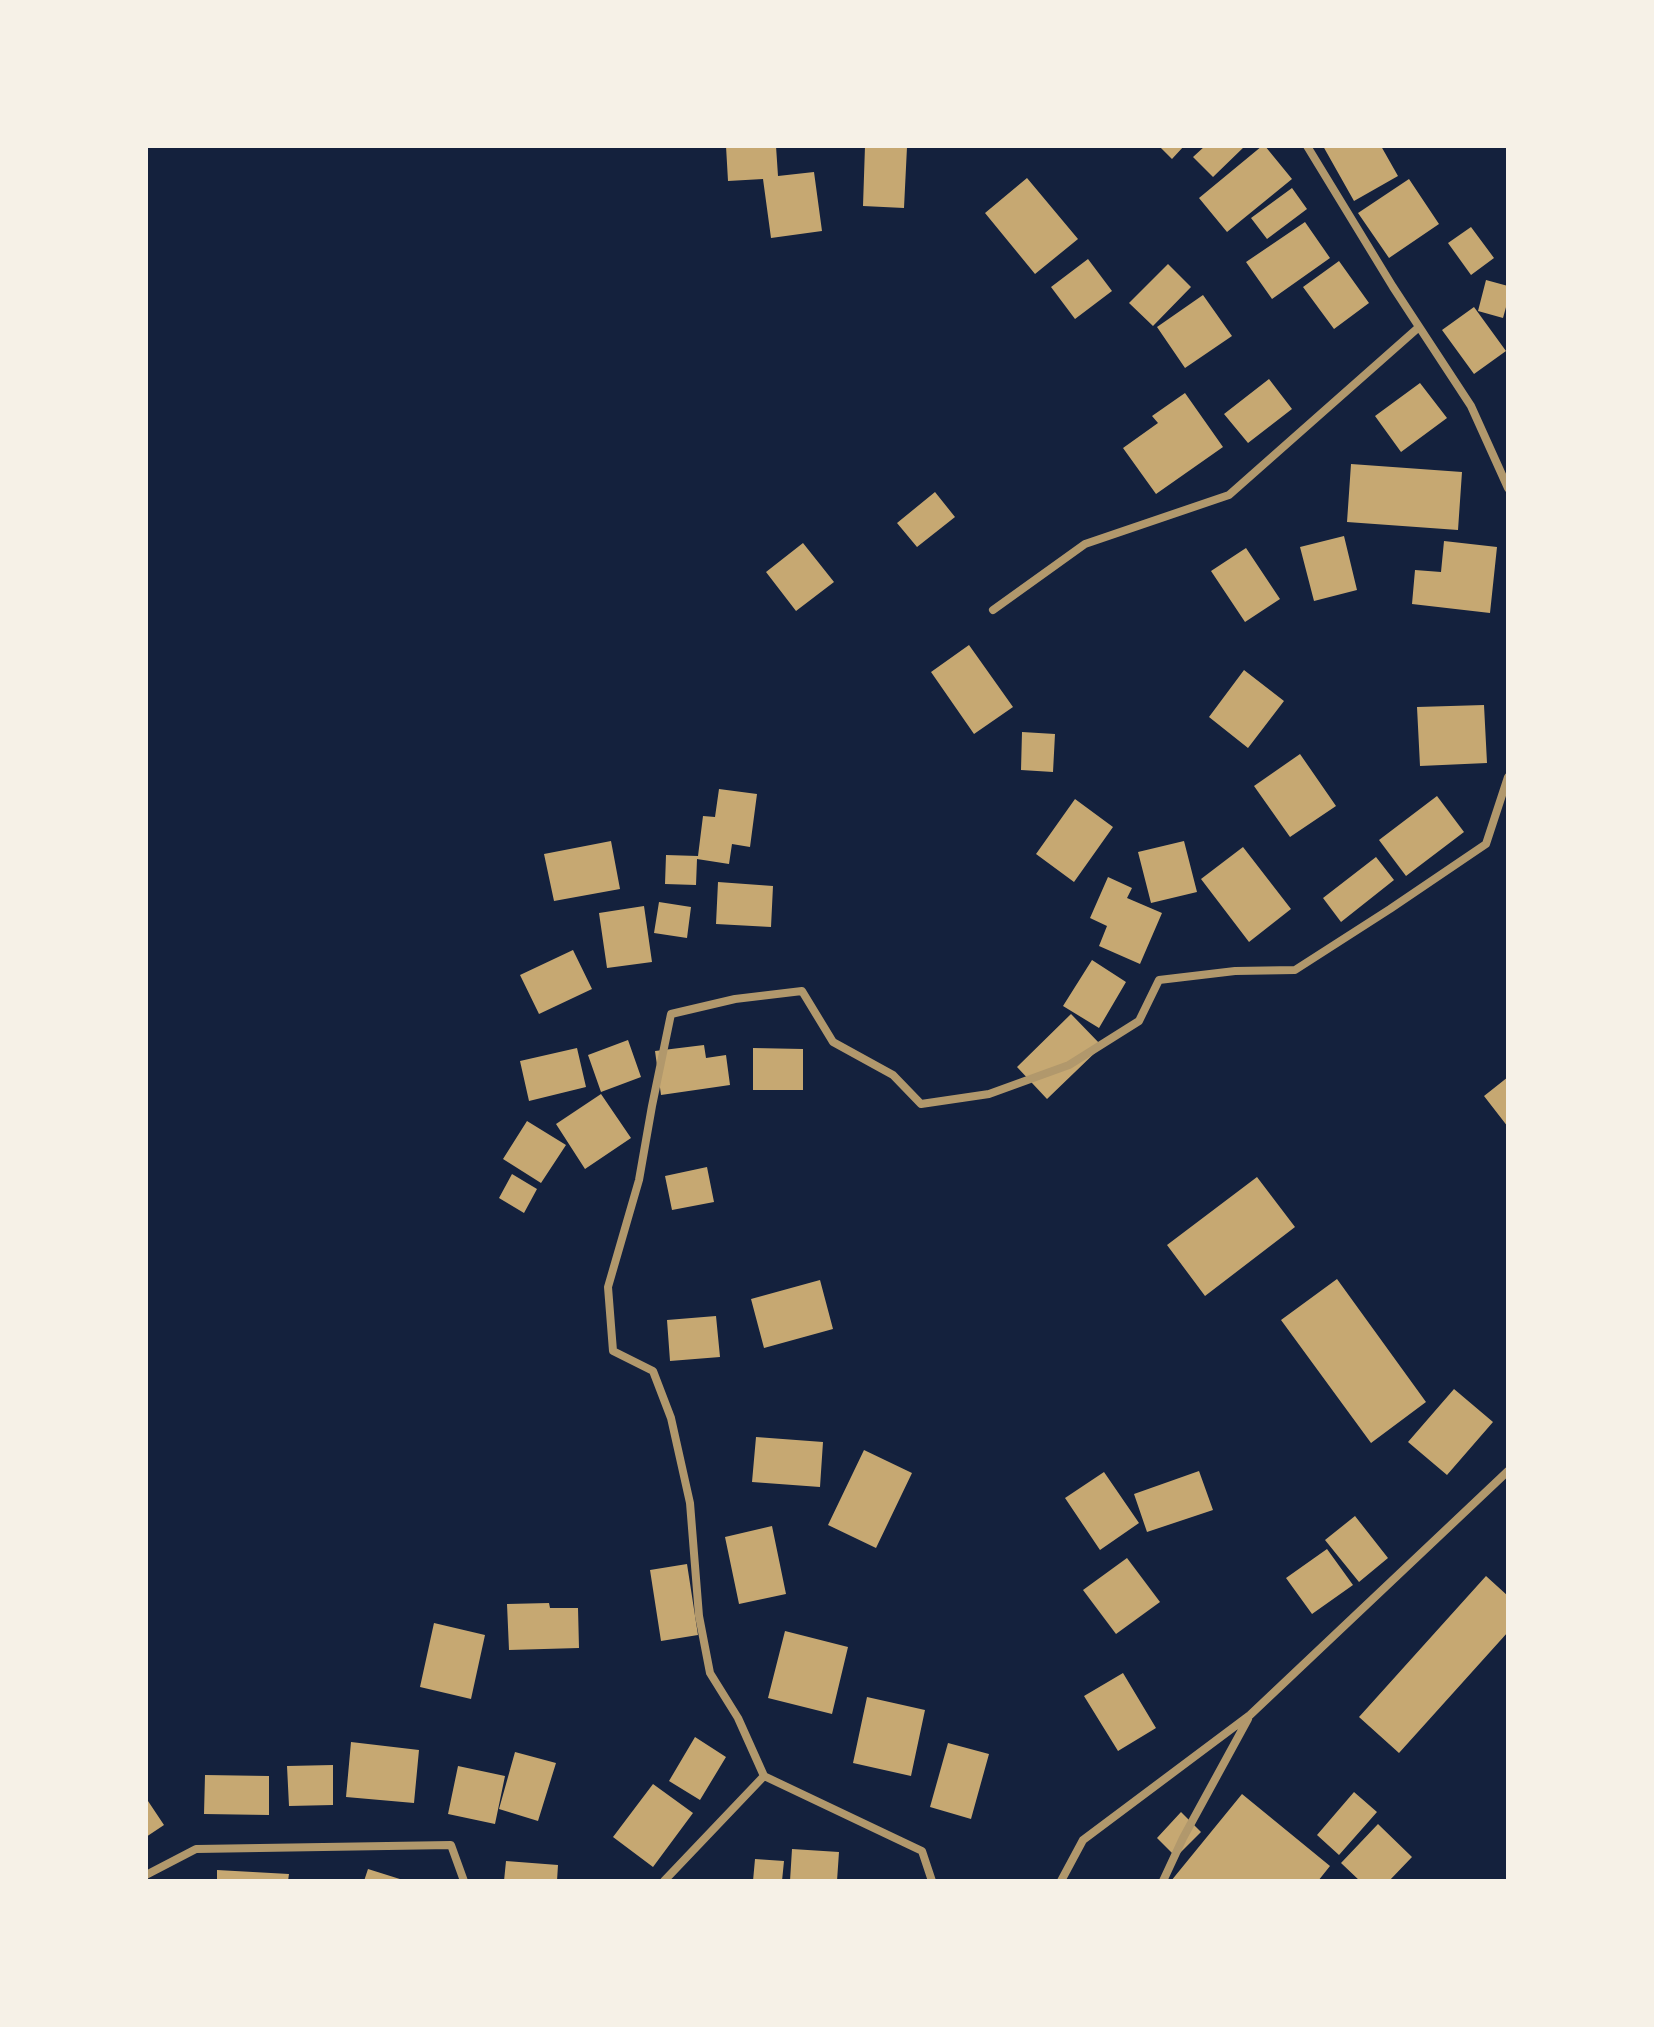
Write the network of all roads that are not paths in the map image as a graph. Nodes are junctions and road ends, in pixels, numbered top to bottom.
1 (1307, 146) edge
2 (1419, 327) junction
3 (1508, 488) edge
4 (993, 610) dead end
5 (1508, 777) edge
6 (1508, 1471) edge
7 (1250, 1715) junction
8 (764, 1776) junction
9 (146, 1875) edge
10 (464, 1881) edge
11 (664, 1881) edge
12 (932, 1881) edge
13 (1061, 1881) edge
14 (1163, 1881) edge

1 - 2 street
2 - 3 street
2 - 4 street
5 - 8 street
6 - 7 street
7 - 13 street
7 - 14 street
8 - 11 street
8 - 12 street
9 - 10 street

